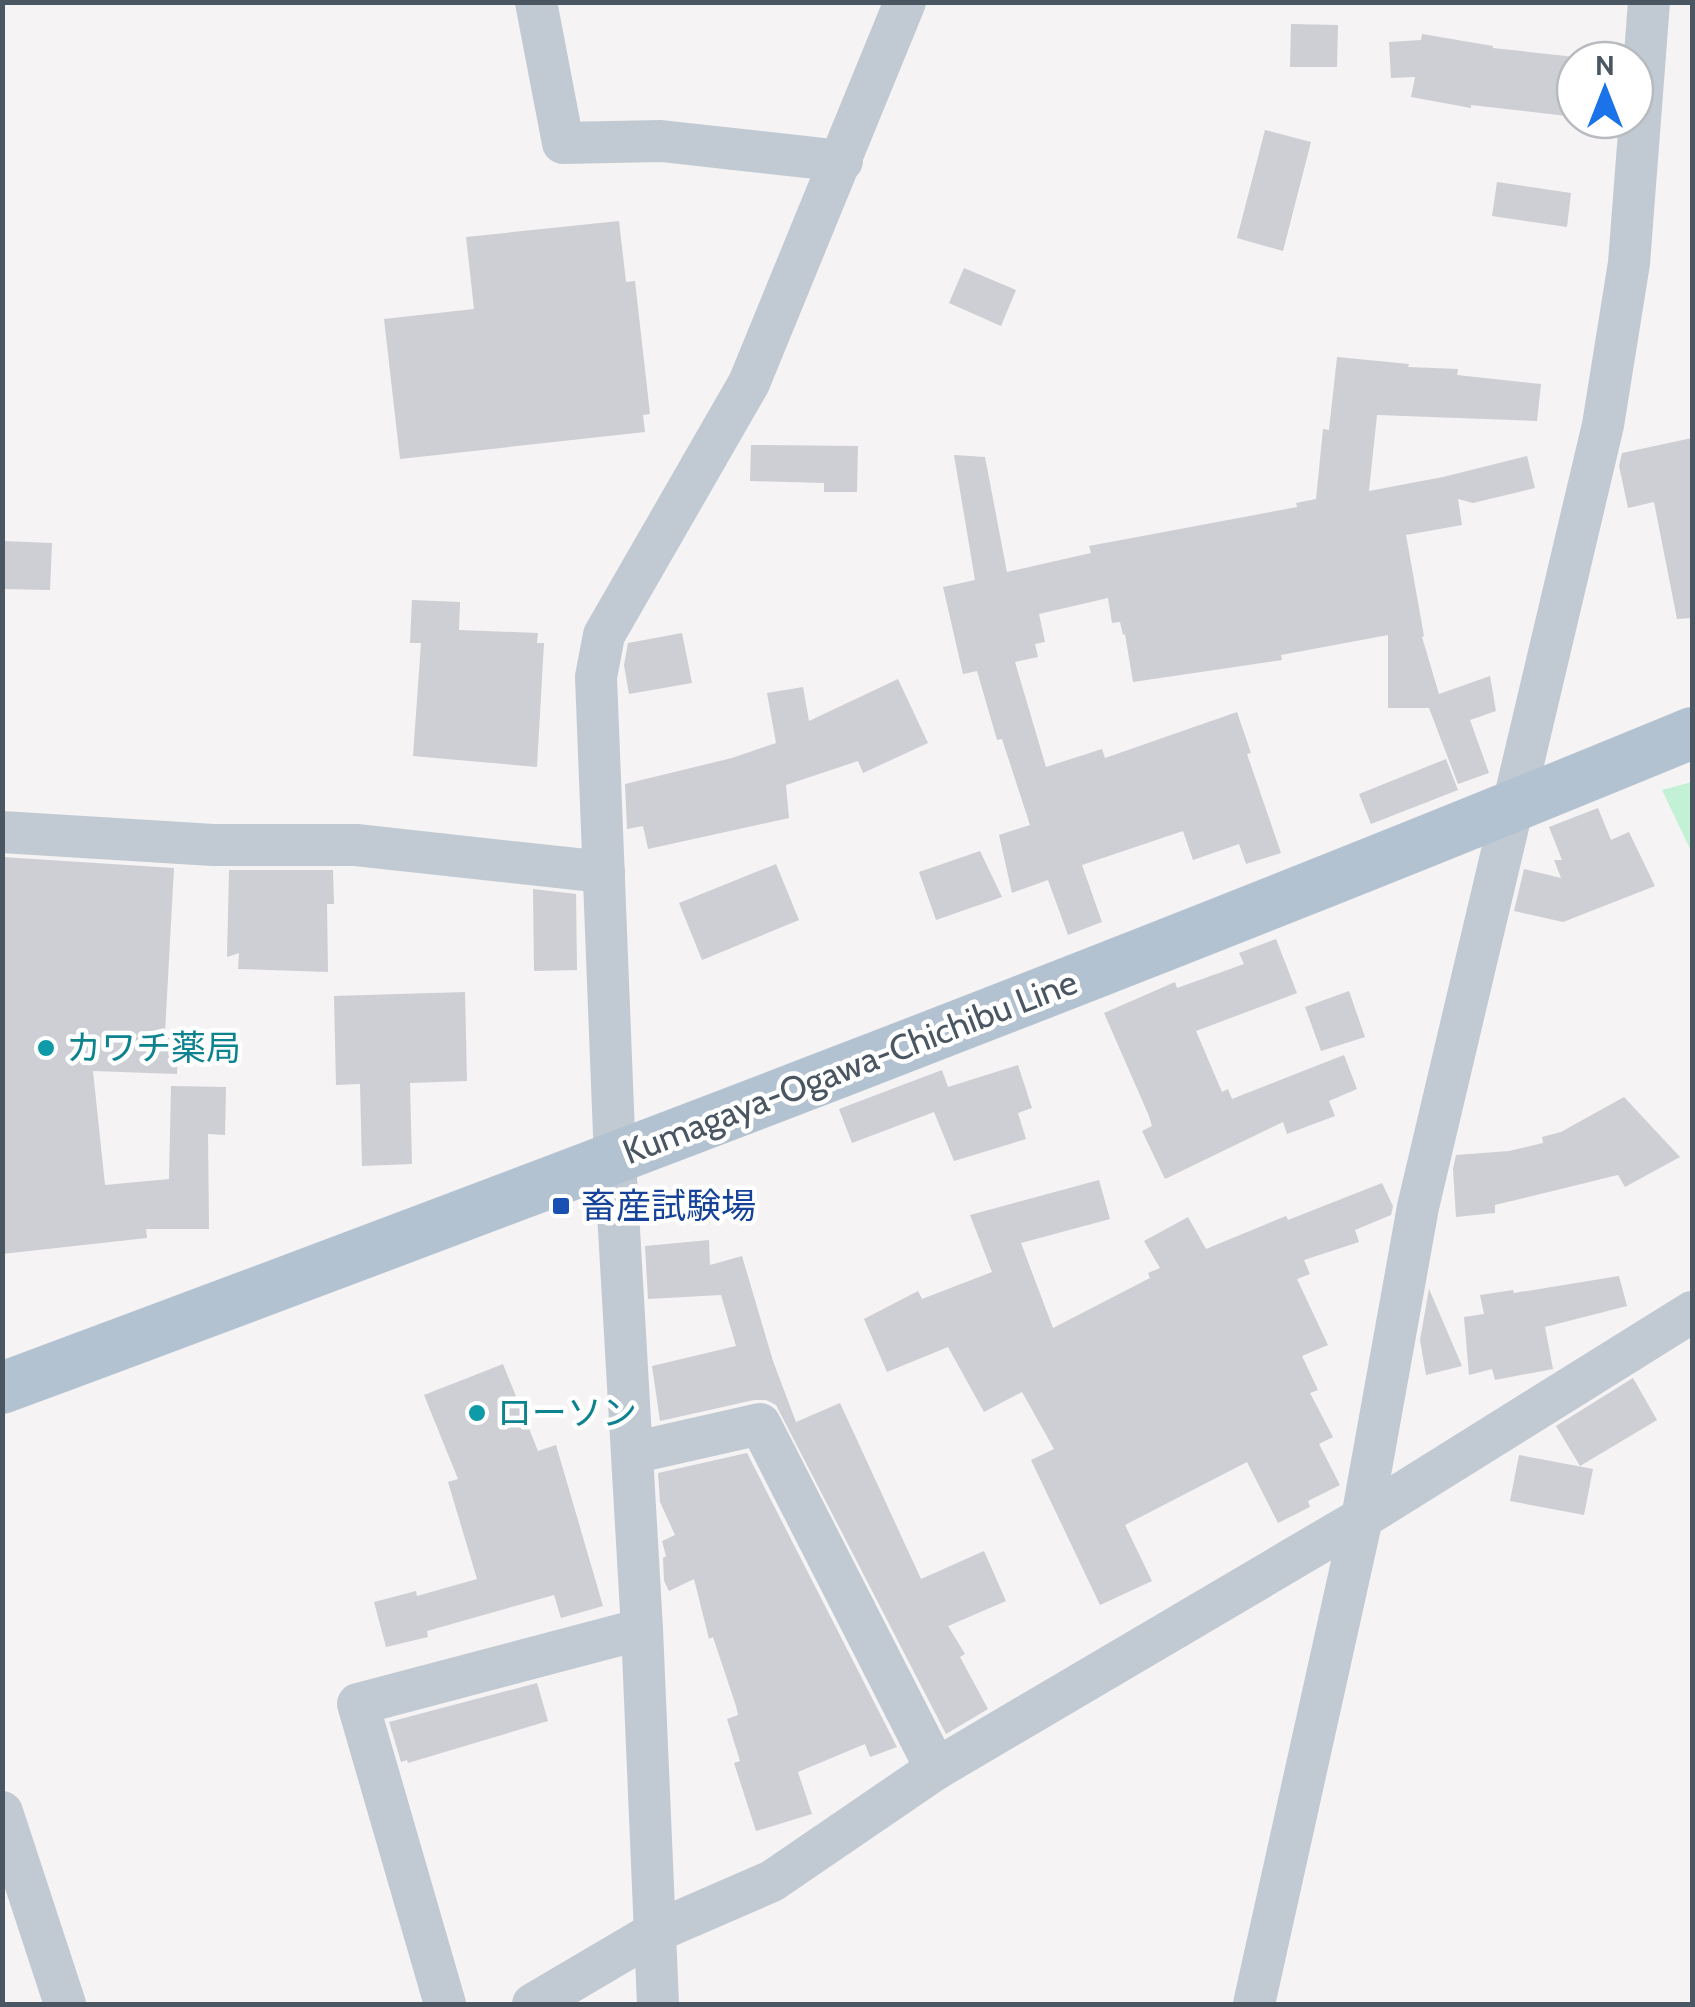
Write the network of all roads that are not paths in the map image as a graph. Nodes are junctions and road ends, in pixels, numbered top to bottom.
1 (536, 2) edge
2 (905, 2) edge
3 (1649, 2) edge
4 (842, 161) junction
5 (1692, 733) edge
6 (1512, 807) junction
7 (2, 832) edge
8 (604, 872) junction
9 (615, 1160) junction
10 (1692, 1312) edge
11 (2, 1388) edge
12 (632, 1453) junction
13 (1362, 1518) junction
14 (642, 1629) junction
15 (936, 1769) junction
16 (2, 1812) edge
17 (657, 1931) junction
18 (65, 2004) edge
19 (446, 2004) edge
20 (533, 2004) edge
21 (658, 2004) edge
22 (1254, 2004) edge

1 - 4 street
2 - 4 street
3 - 6 street
4 - 8 street
5 - 6 main road, Kumagaya-Ogawa-Chichibu Line
6 - 9 main road, Kumagaya-Ogawa-Chichibu Line
6 - 13 street
7 - 8 street
8 - 9 street
9 - 11 main road, Kumagaya-Ogawa-Chichibu Line
9 - 12 street
10 - 13 street
12 - 14 street
12 - 15 street
13 - 15 street
13 - 22 street
14 - 17 street
14 - 19 street
15 - 17 street
16 - 18 street
17 - 20 street
17 - 21 street

